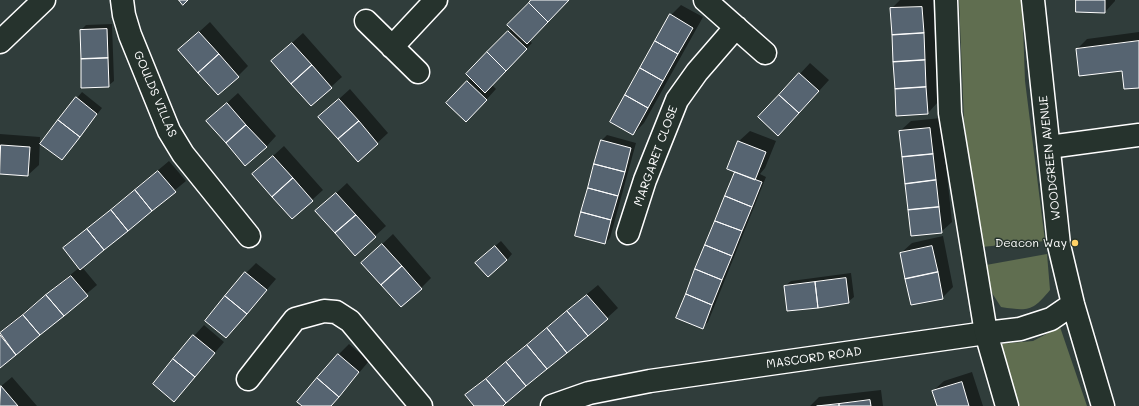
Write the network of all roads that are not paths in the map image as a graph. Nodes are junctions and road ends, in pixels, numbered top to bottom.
1 (44, 0) edge
2 (122, 0) edge
3 (436, 0) edge
4 (705, 0) edge
5 (946, 0) edge
6 (1034, 0) edge
7 (366, 21) dead end
8 (736, 27) junction
9 (0, 42) edge
10 (392, 47) junction
11 (765, 53) dead end
12 (418, 72) dead end
13 (1139, 134) edge
14 (1049, 146) junction
15 (628, 233) dead end
16 (249, 236) dead end
17 (1073, 304) junction
18 (986, 333) junction
19 (248, 379) dead end
20 (421, 406) edge
21 (552, 406) edge
22 (1007, 406) edge
23 (1103, 406) edge

1 - 9 street
2 - 16 street, GOULDS VILLAS
3 - 10 street
4 - 8 street
5 - 18 street
6 - 14 street, WOODGREEN AVENUE
7 - 10 street
8 - 11 street
8 - 15 street, MARGARET CLOSE
10 - 12 street
13 - 14 street
14 - 17 street, WOODGREEN AVENUE
17 - 18 street, MASCORD ROAD
17 - 23 street, WOODGREEN AVENUE
18 - 21 street, MASCORD ROAD
18 - 22 street
19 - 20 street

